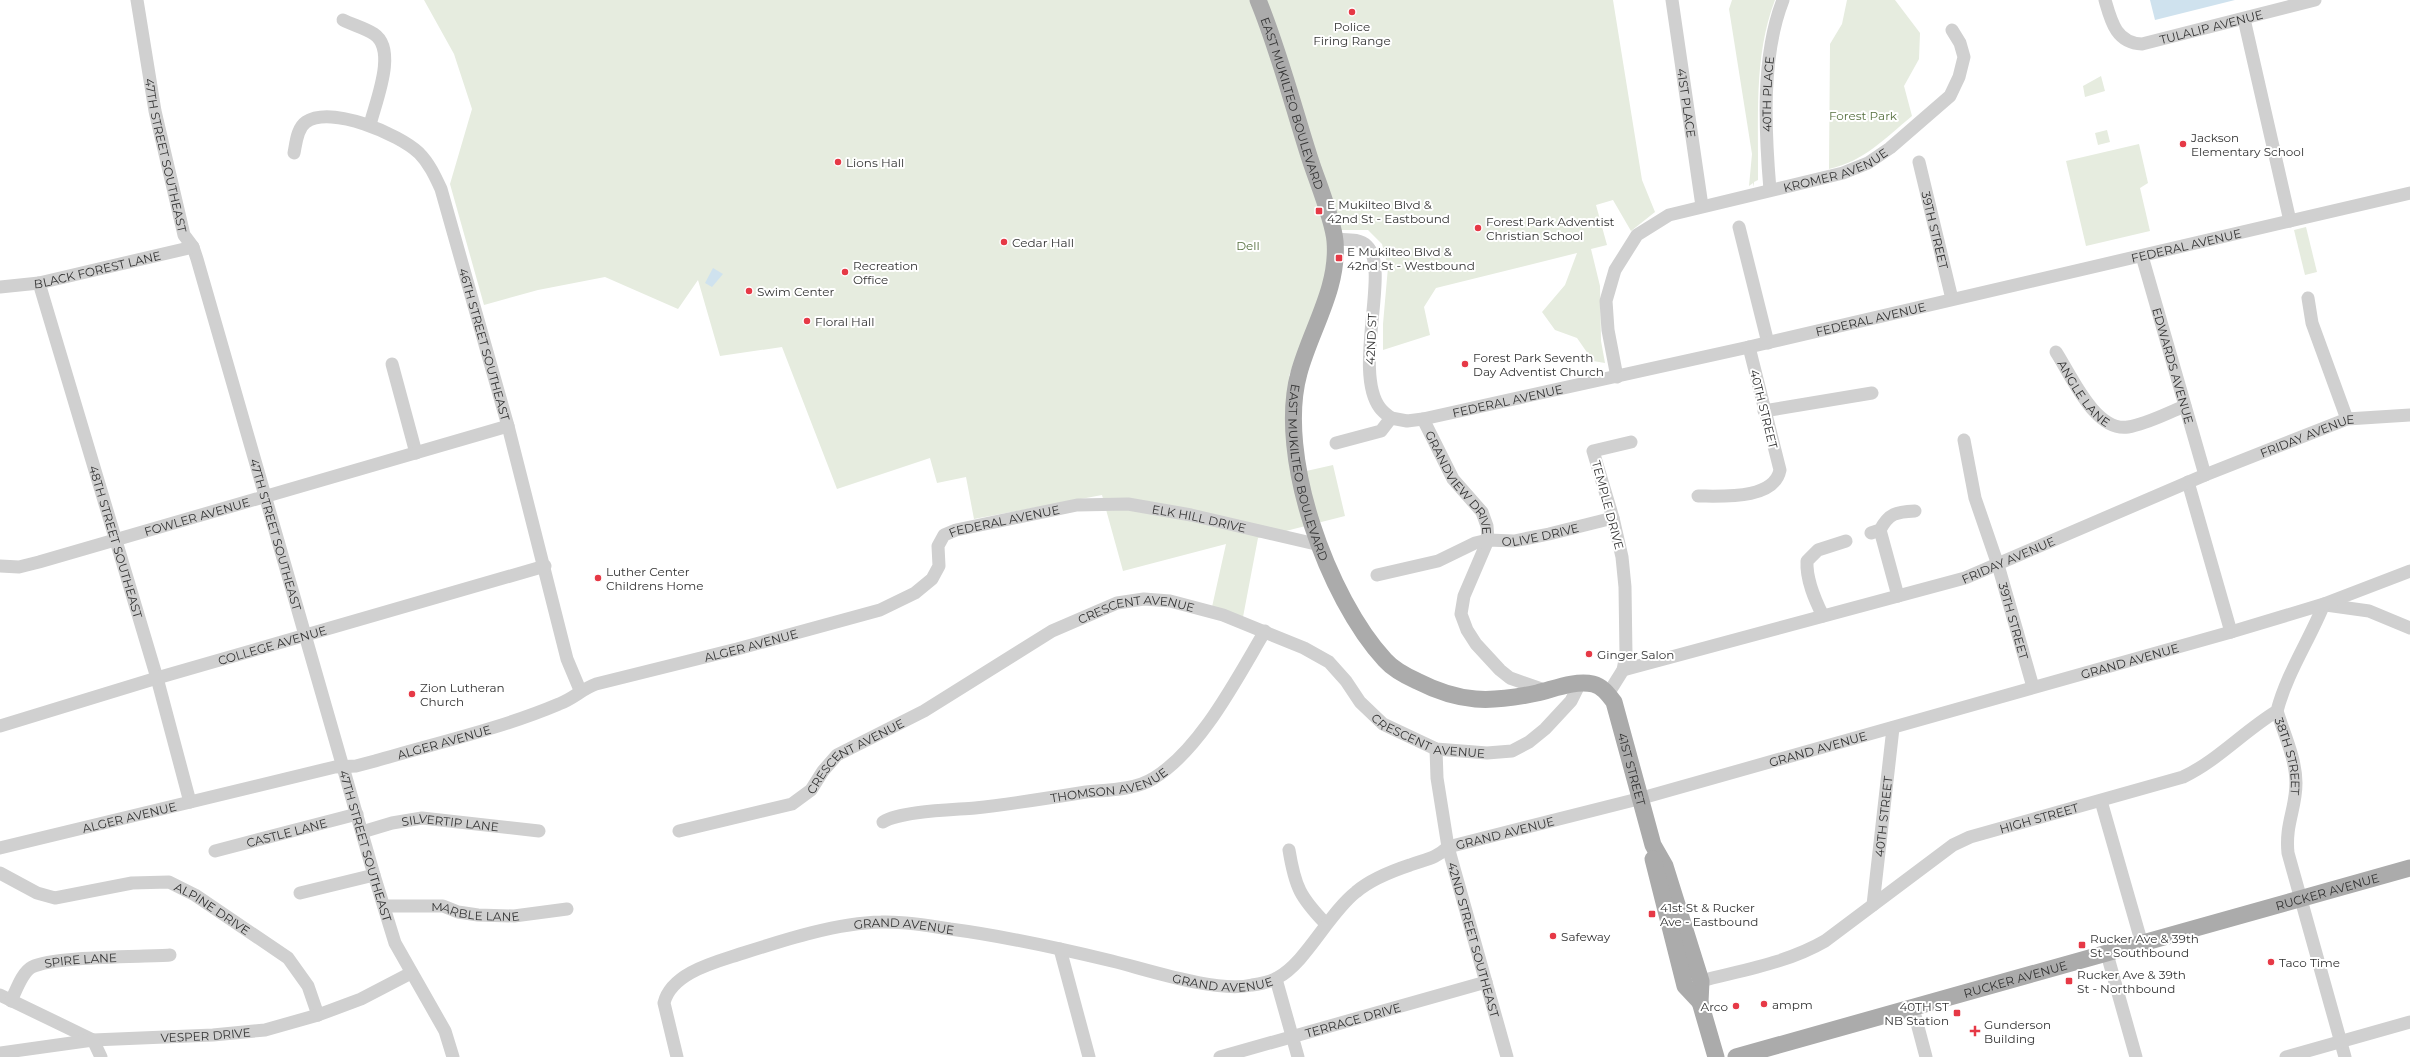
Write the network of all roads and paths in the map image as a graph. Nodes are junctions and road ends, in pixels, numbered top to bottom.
1 (137, 0) edge
2 (1258, 0) edge
3 (1672, 0) edge
4 (1783, 0) edge
5 (2104, 0) edge
6 (2315, 0) edge
7 (2244, 19) junction
8 (343, 20) dead end
9 (1952, 30) dead end
10 (370, 125) junction
11 (294, 153) dead end
12 (1919, 162) dead end
13 (1770, 190) junction
14 (2410, 193) edge
15 (1702, 206) junction
16 (2290, 221) junction
17 (1740, 227) dead end
18 (1335, 239) junction
19 (193, 247) junction
20 (2142, 256) junction
21 (39, 283) junction
22 (0, 287) edge
23 (2308, 298) dead end
24 (1952, 299) junction
25 (1768, 343) junction
26 (1749, 347) junction
27 (2056, 352) dead end
28 (392, 364) dead end
29 (1617, 377) junction
30 (1872, 393) dead end
31 (2185, 406) junction
32 (1764, 410) junction
33 (2410, 415) edge
34 (1391, 418) junction
35 (1423, 419) junction
36 (2347, 419) junction
37 (508, 426) junction
38 (1964, 440) dead end
39 (1631, 442) dead end
40 (1336, 443) dead end
41 (416, 453) junction
42 (2205, 475) junction
43 (2188, 482) junction
44 (266, 496) junction
45 (1698, 496) dead end
46 (1077, 505) joint
47 (1915, 511) dead end
48 (1614, 518) junction
49 (1488, 540) junction
50 (115, 541) junction
51 (1846, 541) dead end
52 (1320, 545) junction
53 (1998, 565) junction
54 (0, 566) edge
55 (545, 566) junction
56 (2410, 571) edge
57 (1377, 575) dead end
58 (1898, 596) junction
59 (2324, 604) junction
60 (880, 610) joint
61 (1823, 616) junction
62 (2410, 628) edge
63 (1265, 631) junction
64 (2231, 632) junction
65 (305, 636) junction
66 (1623, 670) junction
67 (157, 678) junction
68 (1580, 683) junction
69 (2033, 687) junction
70 (580, 690) junction
71 (1547, 690) junction
72 (1608, 694) junction
73 (2277, 711) junction
74 (0, 726) edge
75 (1893, 728) junction
76 (1436, 749) junction
77 (343, 767) junction
78 (1642, 798) junction
79 (2101, 801) junction
80 (190, 802) junction
81 (357, 814) junction
82 (883, 822) dead end
83 (539, 831) dead end
84 (679, 831) dead end
85 (362, 832) junction
86 (1448, 847) junction
87 (0, 848) edge
88 (1289, 850) dead end
89 (215, 851) dead end
90 (2410, 868) edge
91 (0, 873) edge
92 (374, 875) junction
93 (300, 893) dead end
94 (2301, 898) junction
95 (384, 906) junction
96 (1873, 906) junction
97 (567, 909) dead end
98 (1326, 924) junction
99 (1676, 926) junction
100 (2142, 944) junction
101 (1060, 949) junction
102 (2107, 954) junction
103 (170, 956) dead end
104 (411, 973) junction
105 (1276, 979) junction
106 (1486, 982) junction
107 (1701, 982) junction
108 (6, 998) edge
109 (1700, 1002) junction
110 (1913, 1008) junction
111 (318, 1015) junction
112 (2410, 1022) edge
113 (1293, 1037) junction
114 (93, 1040) junction
115 (2341, 1042) junction
116 (0, 1053) edge
117 (101, 1057) edge
118 (453, 1057) edge
119 (676, 1057) edge
120 (1089, 1057) edge
121 (1220, 1057) edge
122 (1298, 1057) edge
123 (1507, 1057) edge
124 (1716, 1057) edge
125 (1736, 1057) edge
126 (1926, 1057) edge
127 (2136, 1057) edge
128 (2286, 1057) edge
129 (2345, 1057) edge

1 - 19 street, 47TH STREET SOUTHEAST
2 - 18 main road, EAST MUKILTEO BOULEVARD
3 - 15 street, 41ST PLACE
4 - 13 street, 40TH PLACE
5 - 7 street, TULALIP AVENUE
6 - 7 street, TULALIP AVENUE
7 - 16 street
8 - 10 street
9 - 13 street, KROMER AVENUE
10 - 11 street, 46TH STREET SOUTHEAST
10 - 37 street, 46TH STREET SOUTHEAST
12 - 24 street, 39TH STREET
13 - 15 street, KROMER AVENUE
14 - 16 street, FEDERAL AVENUE
15 - 29 street, KROMER AVENUE
16 - 20 street, FEDERAL AVENUE
17 - 25 street
18 - 34 street, 42ND ST
18 - 52 main road, EAST MUKILTEO BOULEVARD
19 - 21 street, BLACK FOREST LANE
19 - 44 street, 47TH STREET SOUTHEAST
20 - 24 street, FEDERAL AVENUE
20 - 31 street, EDWARDS AVENUE
21 - 22 street, BLACK FOREST LANE
21 - 50 street, 48TH STREET SOUTHEAST
23 - 36 street
24 - 25 street, FEDERAL AVENUE
25 - 26 street, FEDERAL AVENUE
26 - 29 street, FEDERAL AVENUE
26 - 32 street, 40TH STREET
27 - 31 street, ANGLE LANE
28 - 41 street
29 - 35 street, FEDERAL AVENUE
30 - 32 street
31 - 42 street, EDWARDS AVENUE
32 - 45 street, 40TH STREET
33 - 36 street, FRIDAY AVENUE
34 - 35 street, FEDERAL AVENUE
34 - 40 street
35 - 49 street, GRANDVIEW DRIVE
36 - 42 street, FRIDAY AVENUE
37 - 41 street, FOWLER AVENUE
37 - 55 street, 46TH STREET SOUTHEAST
38 - 53 street, 39TH STREET
39 - 48 street, TEMPLE DRIVE
41 - 44 street, FOWLER AVENUE
42 - 43 street, FRIDAY AVENUE
43 - 53 street, FRIDAY AVENUE
43 - 64 street
44 - 50 street, FOWLER AVENUE
44 - 65 street, 47TH STREET SOUTHEAST
46 - 52 street, ELK HILL DRIVE
46 - 60 street, FEDERAL AVENUE
47 - 58 street
48 - 49 street, OLIVE DRIVE
48 - 66 street, TEMPLE DRIVE
49 - 57 street, OLIVE DRIVE
49 - 71 street, GRANDVIEW DRIVE
50 - 54 street, FOWLER AVENUE
50 - 67 street, 48TH STREET SOUTHEAST
51 - 61 street
52 - 71 main road, EAST MUKILTEO BOULEVARD
53 - 58 street, FRIDAY AVENUE
53 - 69 street, 39TH STREET
55 - 65 street, COLLEGE AVENUE
55 - 70 street, 46TH STREET SOUTHEAST
56 - 59 street, GRAND AVENUE
58 - 61 street, FRIDAY AVENUE
59 - 62 street
59 - 64 street, GRAND AVENUE
59 - 73 street
60 - 70 street, ALGER AVENUE
61 - 66 street, FRIDAY AVENUE
63 - 76 street, CRESCENT AVENUE
63 - 82 street, THOMSON AVENUE
63 - 84 street, CRESCENT AVENUE
64 - 69 street, GRAND AVENUE
65 - 67 street, COLLEGE AVENUE
65 - 77 street, 47TH STREET SOUTHEAST
66 - 72 street
67 - 74 street, COLLEGE AVENUE
67 - 80 street, 48TH STREET SOUTHEAST
68 - 71 main road, EAST MUKILTEO BOULEVARD
68 - 72 main road, EAST MUKILTEO BOULEVARD
68 - 76 street, CRESCENT AVENUE
69 - 75 street, GRAND AVENUE
70 - 77 street, ALGER AVENUE
72 - 78 main road, 41ST STREET
73 - 79 street, HIGH STREET
73 - 94 street, 38TH STREET
75 - 78 street, GRAND AVENUE
75 - 96 street, 40TH STREET
76 - 86 street, 42ND STREET SOUTHEAST
77 - 80 street, ALGER AVENUE
77 - 81 street, 47TH STREET SOUTHEAST
78 - 86 street, GRAND AVENUE
78 - 99 main road, 41ST STREET
79 - 96 street, HIGH STREET
79 - 100 street
80 - 87 street, ALGER AVENUE
81 - 85 street, 47TH STREET SOUTHEAST
81 - 89 street, CASTLE LANE
83 - 85 street, SILVERTIP LANE
85 - 92 street, 47TH STREET SOUTHEAST
86 - 98 street, GRAND AVENUE
86 - 106 street, 42ND STREET SOUTHEAST
88 - 98 street
90 - 94 main road, RUCKER AVENUE
91 - 111 street, ALPINE DRIVE
92 - 93 street
92 - 95 street, 47TH STREET SOUTHEAST
94 - 100 main road, RUCKER AVENUE
94 - 115 street, 38TH STREET
95 - 97 street, MARBLE LANE
95 - 104 street, 47TH STREET SOUTHEAST
96 - 107 street, HIGH STREET
98 - 105 street, GRAND AVENUE
99 - 107 main road, 41ST STREET
99 - 109 main road, 41ST STREET
100 - 102 main road, RUCKER AVENUE
101 - 105 street, GRAND AVENUE
101 - 119 street, GRAND AVENUE
101 - 120 street
102 - 110 main road, RUCKER AVENUE
102 - 127 street
103 - 108 street, SPIRE LANE
104 - 111 street, VESPER DRIVE
104 - 118 street, 47TH STREET SOUTHEAST
105 - 113 street
106 - 113 street, TERRACE DRIVE
106 - 123 street, 42ND STREET SOUTHEAST
107 - 109 main road, 41ST STREET
108 - 114 street, VESPER DRIVE
109 - 124 main road, 41ST STREET
110 - 125 main road, RUCKER AVENUE
110 - 126 street
111 - 114 street, VESPER DRIVE
112 - 115 street
113 - 121 street, TERRACE DRIVE
113 - 122 street
114 - 116 street
114 - 117 street
115 - 128 street
115 - 129 street, 38TH STREET

